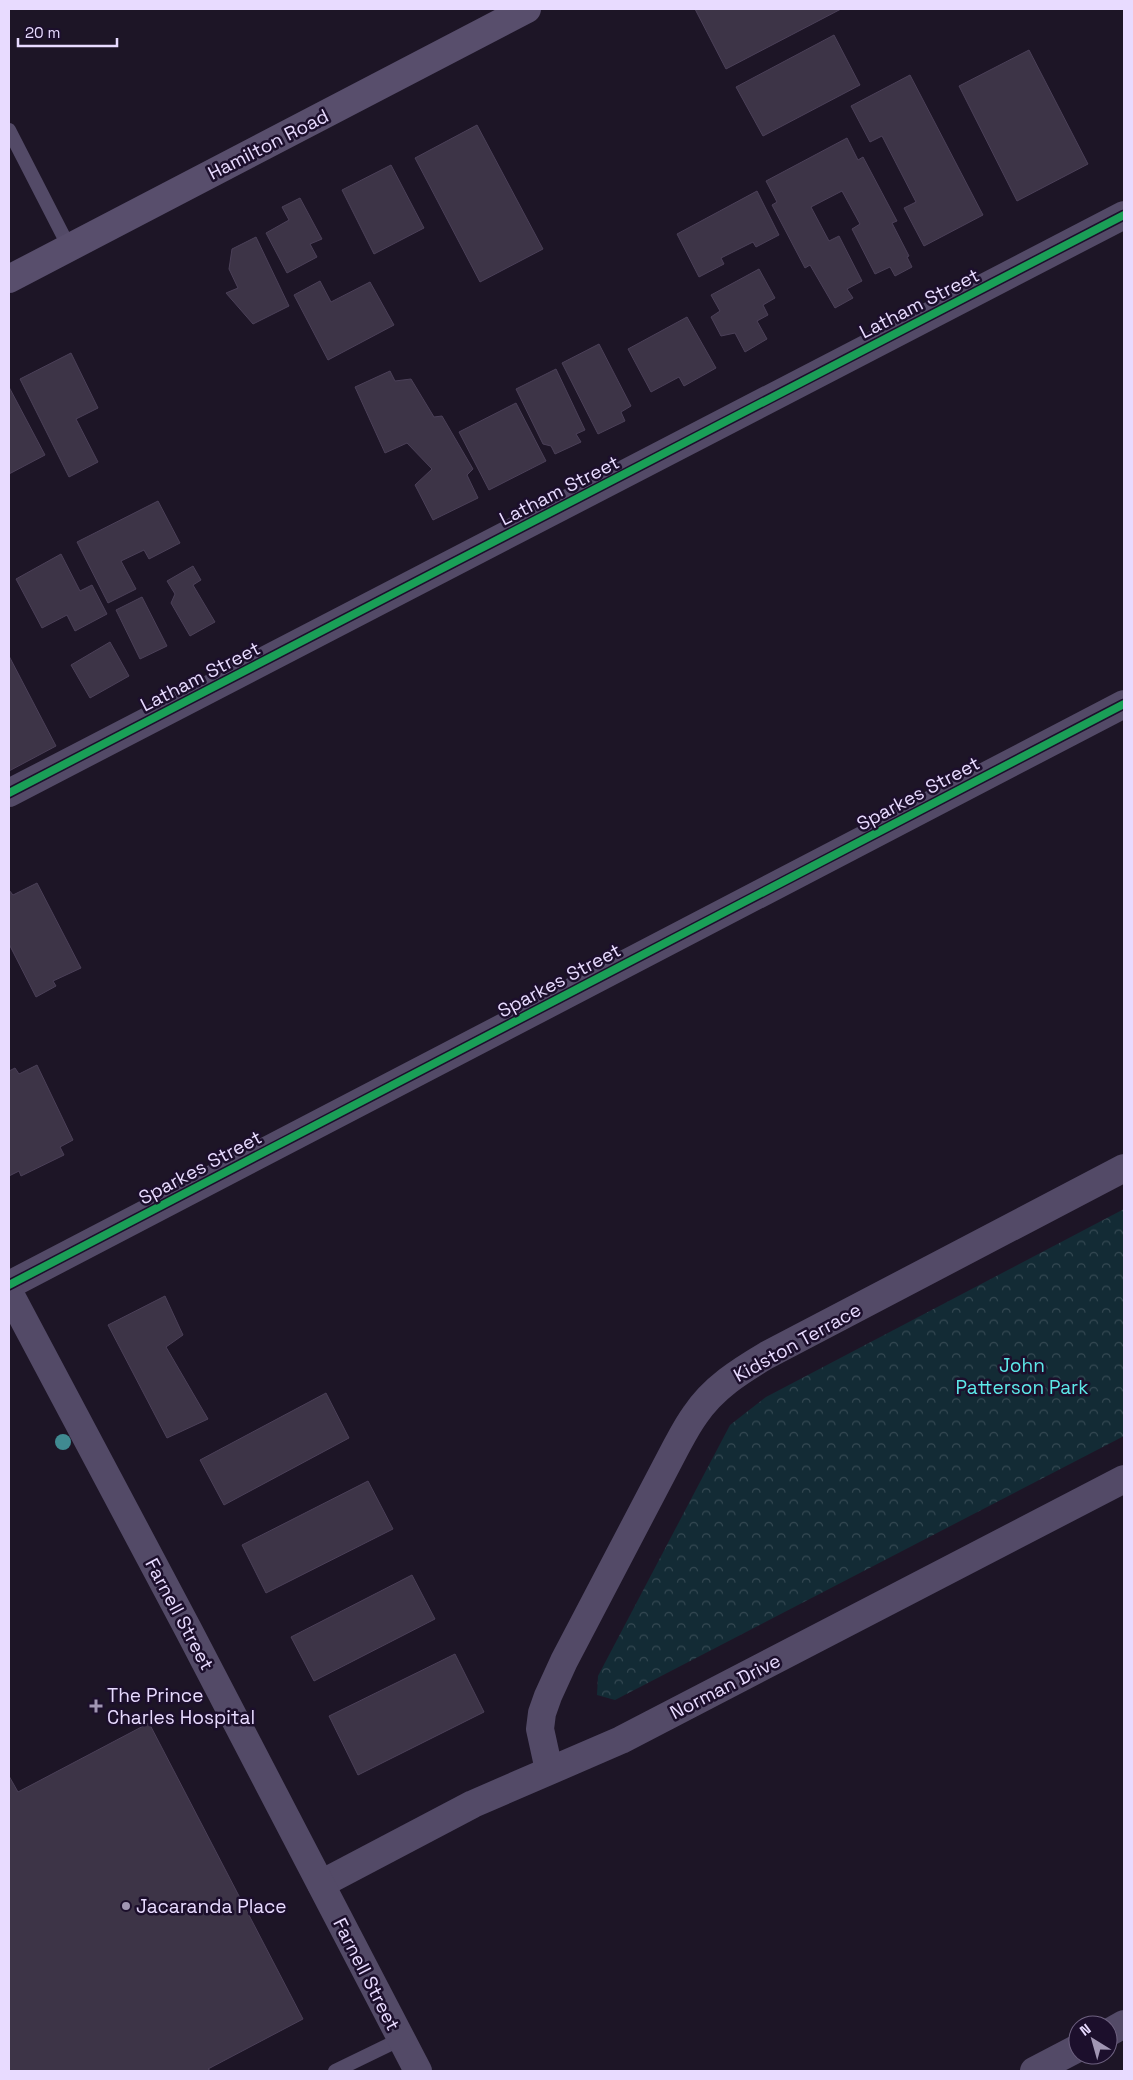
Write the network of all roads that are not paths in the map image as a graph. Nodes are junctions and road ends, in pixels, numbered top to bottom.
1 (527, 9) edge
2 (9, 130) edge
3 (1124, 215) edge
4 (69, 247) junction
5 (9, 279) edge
6 (1124, 704) edge
7 (9, 794) edge
8 (1124, 1168) edge
9 (9, 1285) edge
10 (9, 1292) edge
11 (1124, 1479) edge
12 (549, 1770) junction
13 (321, 1884) junction
14 (400, 2039) junction
15 (1068, 2053) edge
16 (335, 2071) edge
17 (418, 2071) edge
18 (1034, 2071) edge

1 - 4 main road, Hamilton Road
2 - 4 lane
3 - 7 street, Latham Street
4 - 5 main road, Hamilton Road
6 - 9 street, Sparkes Street
8 - 12 street, Kidston Terrace
10 - 13 street, Farnell Street
11 - 12 street, Norman Drive
12 - 13 street, Norman Drive
13 - 14 street, Farnell Street
14 - 16 lane
14 - 17 street, Farnell Street
15 - 18 street

